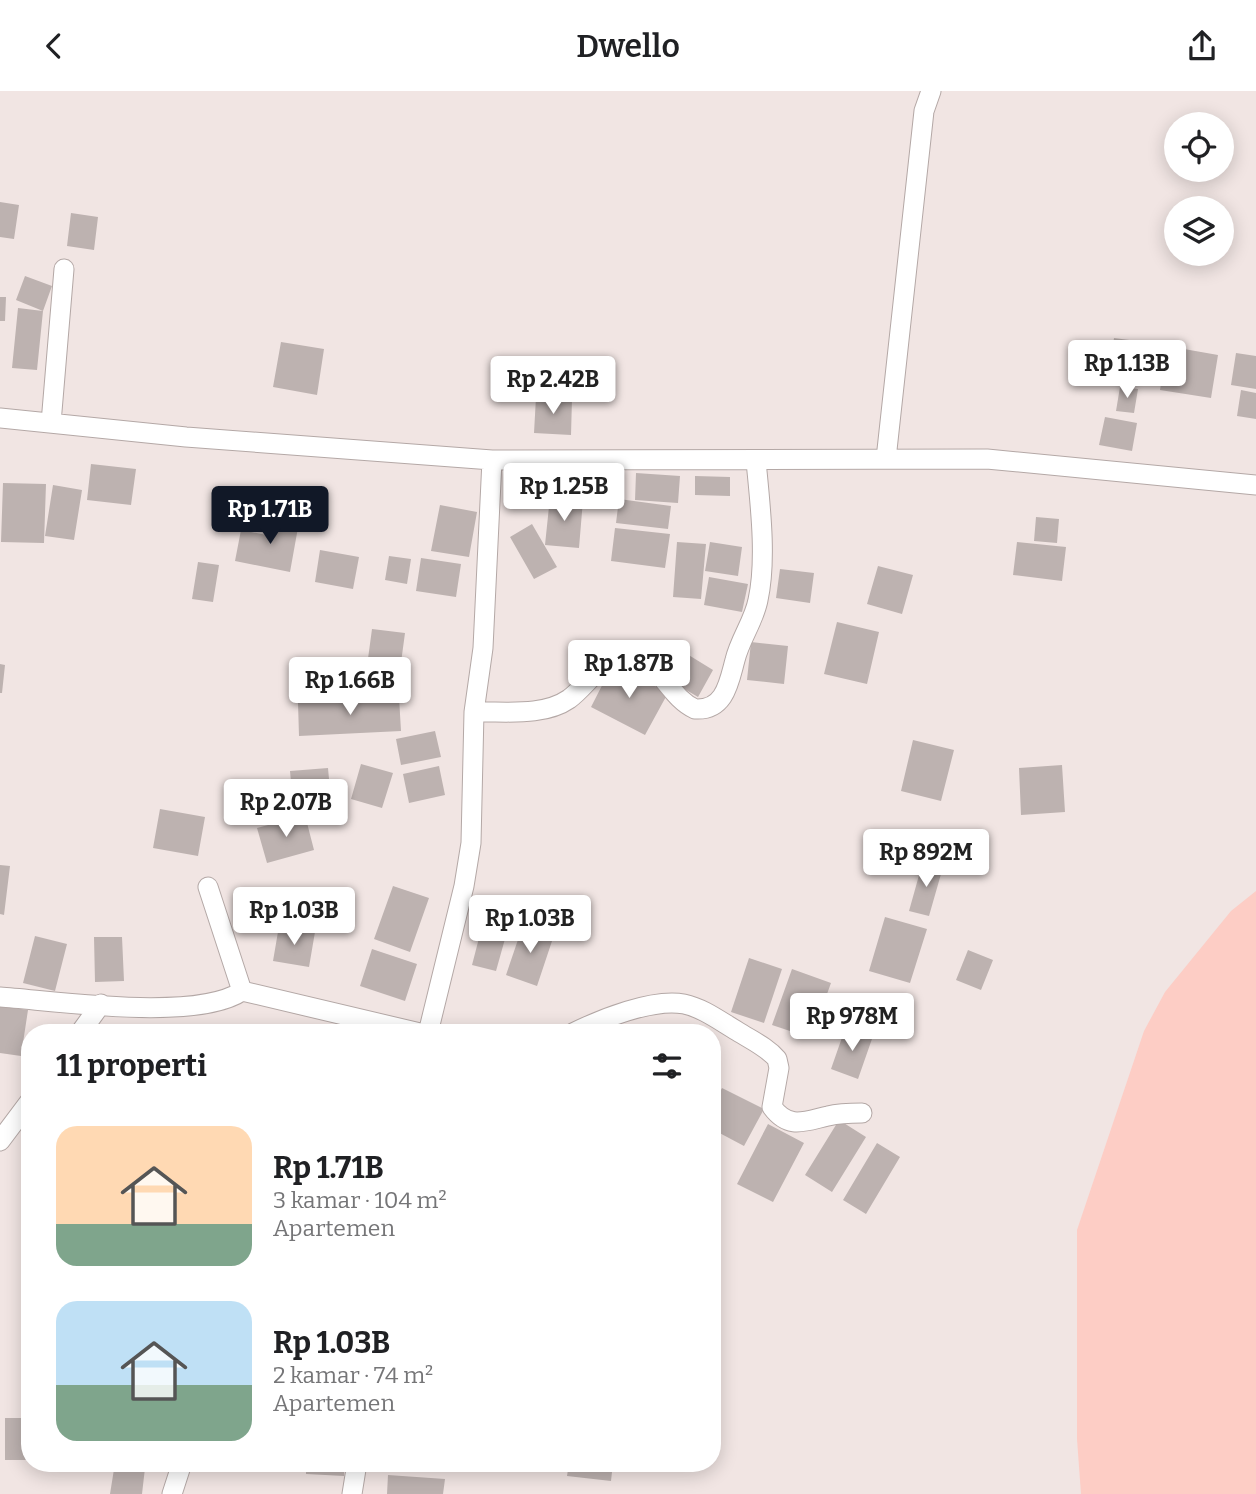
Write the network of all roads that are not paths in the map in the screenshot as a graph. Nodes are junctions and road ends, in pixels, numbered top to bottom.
1 (930, 91) edge
2 (64, 269) dead end
3 (1, 423) edge
4 (51, 423) junction
5 (886, 459) junction
6 (492, 460) junction
7 (756, 461) junction
8 (1256, 485) edge
9 (474, 712) junction
10 (208, 887) dead end
11 (242, 991) junction
12 (0, 997) edge
13 (101, 1004) junction
14 (87, 1024) edge
15 (382, 1024) edge
16 (430, 1024) edge
17 (595, 1024) edge
18 (21, 1113) edge
19 (862, 1113) dead end
20 (0, 1141) edge
21 (179, 1472) edge
22 (356, 1472) edge
23 (172, 1494) edge
24 (352, 1494) edge

1 - 5 street
2 - 4 street
3 - 4 street
4 - 6 street
5 - 7 street
5 - 8 street
6 - 7 street
6 - 9 street
7 - 9 street
9 - 16 street
10 - 11 street
11 - 13 street
11 - 15 street
12 - 13 street
13 - 14 street
17 - 19 street
18 - 20 street
21 - 23 street
22 - 24 street

